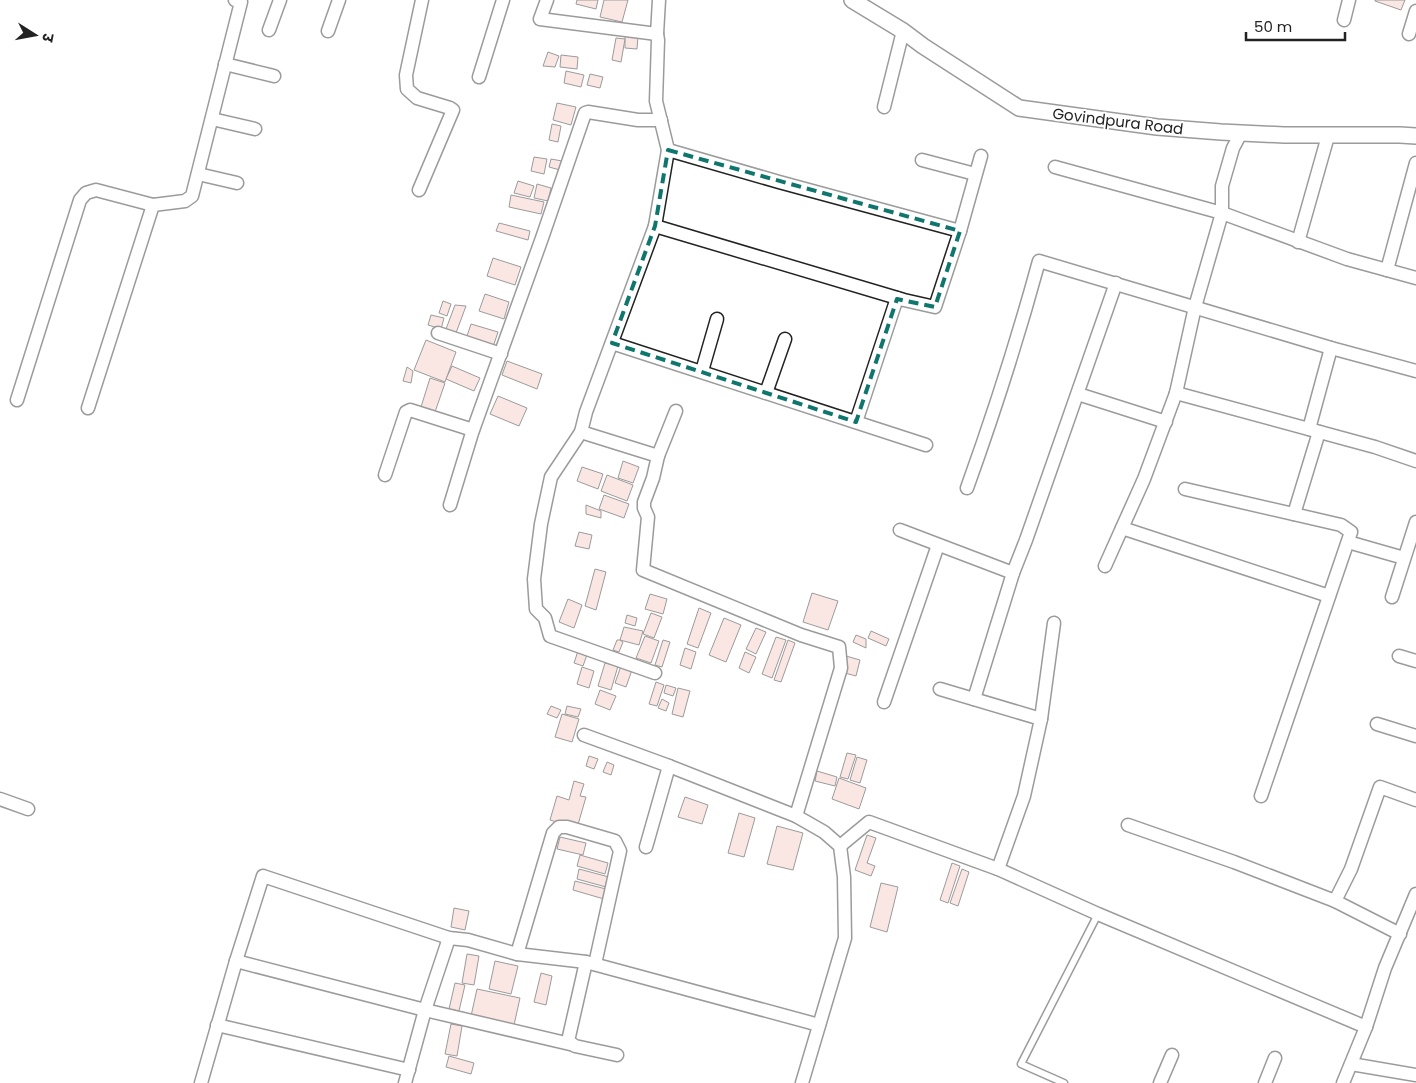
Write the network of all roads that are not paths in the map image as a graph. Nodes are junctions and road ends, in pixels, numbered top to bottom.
1 (280, 0) edge
2 (339, 0) edge
3 (422, 0) edge
4 (503, 0) edge
5 (546, 0) edge
6 (659, 0) edge
7 (852, 0) edge
8 (1349, 0) edge
9 (239, 1) edge
10 (1416, 11) edge
11 (1344, 20) dead end
12 (269, 30) dead end
13 (328, 31) dead end
14 (903, 31) junction
15 (656, 34) junction
16 (1409, 34) dead end
17 (226, 64) junction
18 (274, 76) dead end
19 (479, 77) dead end
20 (884, 107) dead end
21 (212, 119) junction
22 (660, 120) junction
23 (255, 129) dead end
24 (1241, 133) junction
25 (1328, 136) junction
26 (1416, 136) edge
27 (668, 150) junction
28 (981, 156) dead end
29 (922, 160) dead end
30 (1416, 163) edge
31 (1055, 167) dead end
32 (198, 174) junction
33 (975, 174) junction
34 (237, 183) dead end
35 (419, 190) dead end
36 (153, 205) junction
37 (1222, 213) junction
38 (655, 226) junction
39 (960, 231) junction
40 (1298, 242) junction
41 (1387, 270) junction
42 (1416, 278) edge
43 (1116, 283) junction
44 (897, 298) junction
45 (1194, 307) junction
46 (717, 319) dead end
47 (438, 333) dead end
48 (785, 339) dead end
49 (612, 343) junction
50 (1331, 348) junction
51 (501, 354) junction
52 (702, 371) junction
53 (1416, 371) edge
54 (766, 393) junction
55 (1176, 393) junction
56 (1078, 394) junction
57 (17, 400) dead end
58 (88, 408) dead end
59 (676, 411) dead end
60 (856, 422) junction
61 (1166, 422) junction
62 (473, 430) junction
63 (1314, 430) junction
64 (581, 432) junction
65 (926, 445) dead end
66 (658, 456) junction
67 (1416, 461) edge
68 (385, 475) dead end
69 (967, 488) dead end
70 (1185, 489) dead end
71 (450, 506) dead end
72 (1294, 514) junction
73 (1416, 522) edge
74 (1122, 528) junction
75 (900, 530) dead end
76 (1348, 542) junction
77 (938, 545) junction
78 (1404, 558) junction
79 (1105, 566) dead end
80 (1013, 573) junction
81 (1329, 596) junction
82 (1392, 596) dead end
83 (1054, 624) dead end
84 (1399, 656) dead end
85 (1416, 661) edge
86 (655, 673) dead end
87 (940, 689) dead end
88 (974, 699) junction
89 (884, 702) dead end
90 (1041, 719) junction
91 (1377, 724) dead end
92 (584, 735) dead end
93 (1416, 736) edge
94 (669, 766) junction
95 (1261, 796) dead end
96 (0, 800) edge
97 (1416, 800) edge
98 (28, 809) dead end
99 (796, 816) junction
100 (1128, 825) dead end
101 (840, 846) junction
102 (646, 847) dead end
103 (998, 869) junction
104 (1415, 899) edge
105 (1335, 901) junction
106 (1098, 914) junction
107 (1400, 934) junction
108 (449, 938) junction
109 (517, 954) junction
110 (236, 962) junction
111 (591, 963) junction
112 (425, 1010) junction
113 (217, 1025) junction
114 (820, 1025) junction
115 (1366, 1027) junction
116 (570, 1044) junction
117 (617, 1055) dead end
118 (1172, 1056) dead end
119 (1276, 1058) dead end
120 (1350, 1064) junction
121 (409, 1070) junction
122 (1416, 1075) edge
123 (201, 1083) edge
124 (405, 1083) edge
125 (802, 1083) edge
126 (1064, 1083) edge
127 (1160, 1083) edge
128 (1265, 1083) edge
129 (1343, 1083) edge

1 - 12 street
2 - 13 street
3 - 35 street
4 - 19 street
5 - 15 street
6 - 15 street
7 - 14 street, Govindpura Road
8 - 11 street
9 - 17 street
10 - 16 street
14 - 20 street
14 - 24 street, Govindpura Road
15 - 22 street
17 - 18 street
17 - 21 street
21 - 23 street
21 - 32 street
22 - 27 street
22 - 51 street
24 - 25 street, Govindpura Road
24 - 37 street
25 - 26 street, Govindpura Road
25 - 40 street
27 - 38 street
27 - 39 street
28 - 33 street
29 - 33 street
30 - 41 street
31 - 37 street
32 - 34 street
32 - 36 street
33 - 39 street
36 - 57 street
36 - 58 street
37 - 40 street
37 - 45 street
38 - 44 street
38 - 49 street
39 - 44 street
40 - 41 street
41 - 42 street
43 - 45 street
43 - 56 street
43 - 69 street
44 - 60 street
45 - 50 street
45 - 55 street
46 - 52 street
47 - 51 street
48 - 54 street
49 - 52 street
49 - 64 street
50 - 53 street
50 - 63 street
51 - 62 street
52 - 54 street
54 - 60 street
55 - 61 street
55 - 63 street
56 - 61 street
56 - 80 street
59 - 66 street
60 - 65 street
61 - 74 street
62 - 68 street
62 - 71 street
63 - 67 street
63 - 72 street
64 - 66 street
64 - 86 street
66 - 99 street
70 - 72 street
72 - 76 street
73 - 78 street
74 - 79 street
74 - 81 street
75 - 77 street
76 - 78 street
76 - 81 street
77 - 80 street
77 - 89 street
78 - 82 street
80 - 88 street
81 - 95 street
83 - 90 street
84 - 85 street
87 - 88 street
88 - 90 street
90 - 103 street
91 - 93 street
92 - 94 street
94 - 99 street
94 - 102 street
96 - 98 street
97 - 105 street
99 - 101 street
100 - 105 street
101 - 103 street
101 - 114 street
103 - 106 street
104 - 107 street
105 - 107 street
106 - 115 street
106 - 126 lane
107 - 115 street
108 - 109 street
108 - 110 street
108 - 112 street
109 - 111 street
109 - 111 street
110 - 112 street
110 - 113 street
111 - 114 street
111 - 116 street
112 - 116 street
112 - 121 street
113 - 121 street
113 - 123 street
114 - 125 street
115 - 120 street
116 - 117 street
118 - 127 street
119 - 128 street
120 - 122 street
120 - 129 street
121 - 124 street

